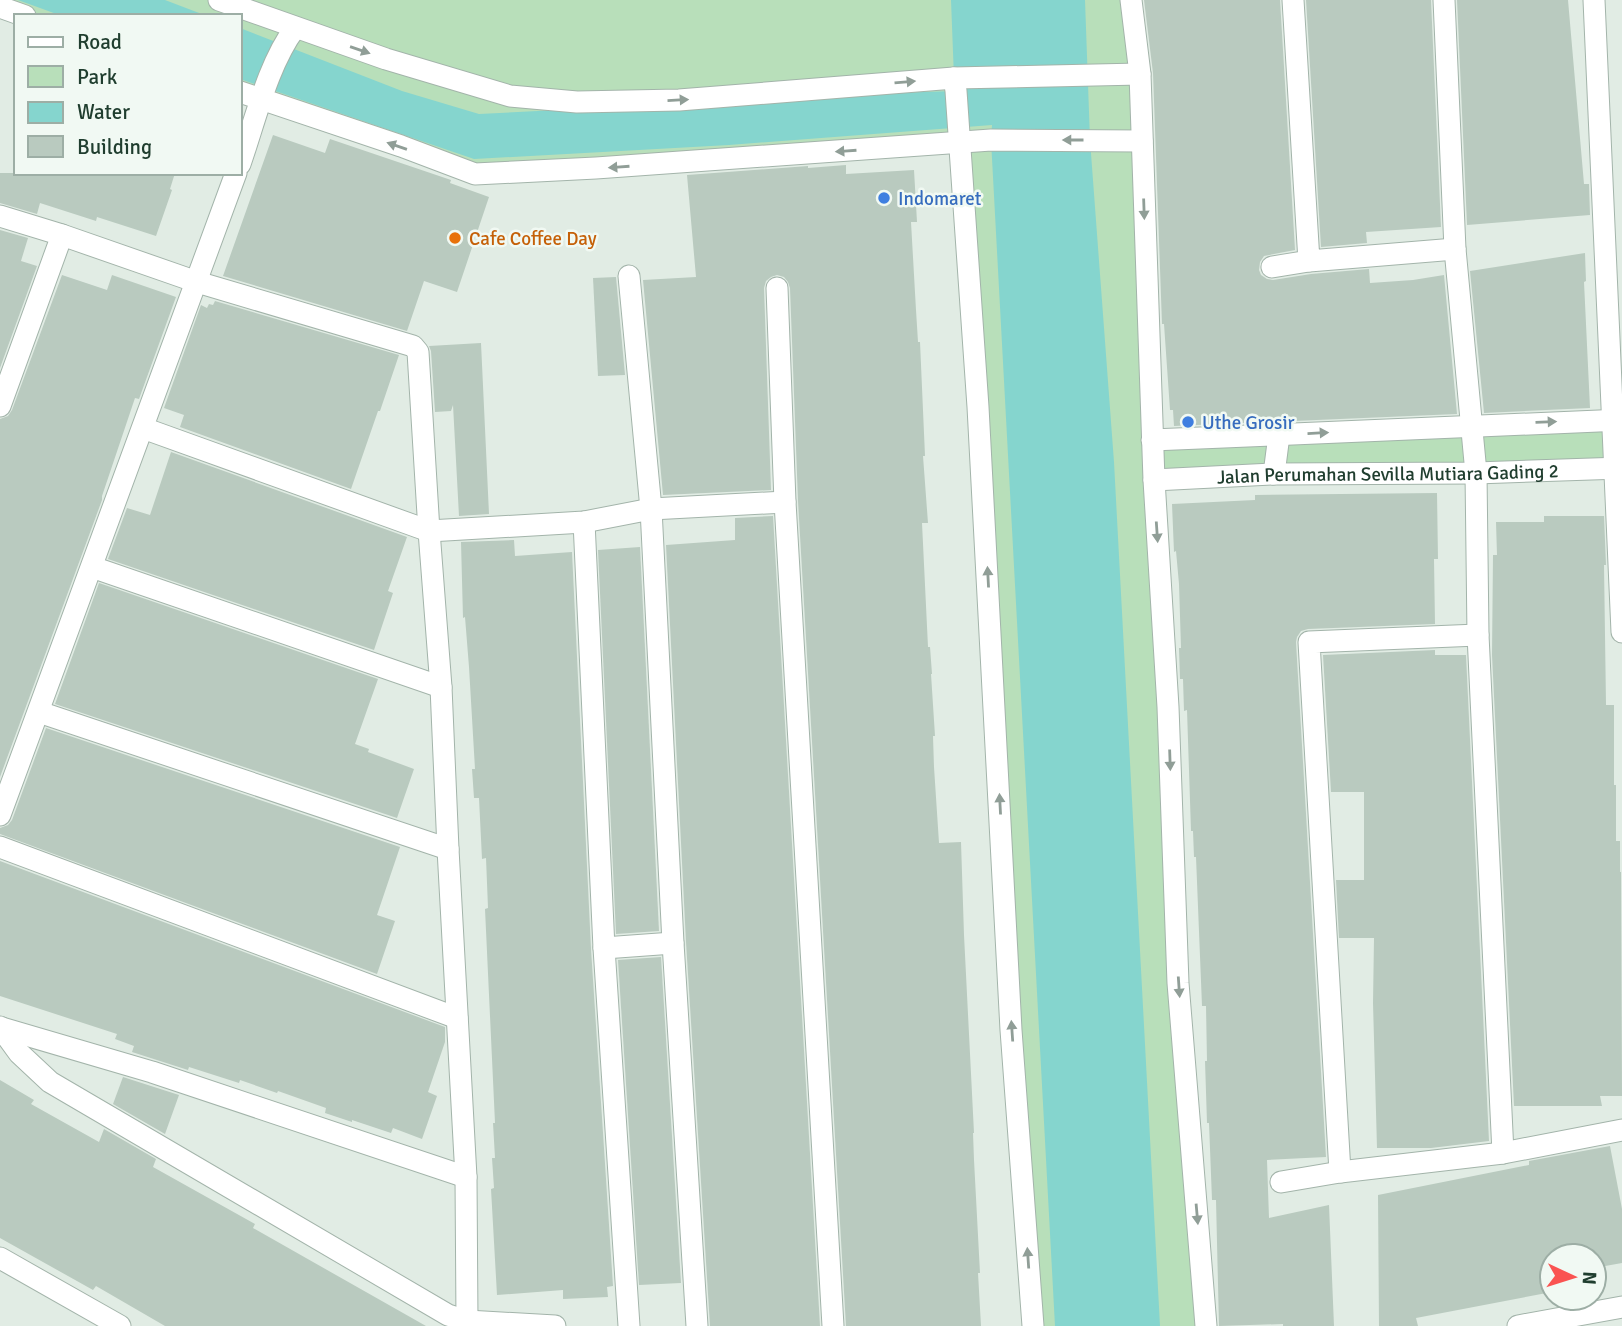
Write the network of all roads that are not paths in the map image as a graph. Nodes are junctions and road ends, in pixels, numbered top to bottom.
1 (219, 0) edge
2 (1131, 0) edge
3 (1293, 0) edge
4 (1444, 0) edge
5 (1594, 0) edge
6 (0, 7) edge
7 (19, 14) edge
8 (295, 28) junction
9 (1140, 74) junction
10 (954, 78) junction
11 (242, 93) edge
12 (262, 100) junction
13 (1142, 141) junction
14 (960, 142) junction
15 (242, 158) edge
16 (235, 175) edge
17 (0, 216) edge
18 (62, 235) junction
19 (1455, 249) junction
20 (1309, 261) junction
21 (1272, 267) dead end
22 (629, 276) dead end
23 (197, 282) junction
24 (777, 288) dead end
25 (0, 406) edge
26 (1618, 420) edge
27 (1471, 425) junction
28 (143, 428) junction
29 (1279, 435) junction
30 (1152, 440) junction
31 (1618, 468) edge
32 (1476, 473) junction
33 (1274, 474) junction
34 (1154, 480) junction
35 (785, 502) junction
36 (651, 509) junction
37 (584, 522) junction
38 (429, 531) junction
39 (92, 567) junction
40 (1622, 632) edge
41 (1478, 635) junction
42 (441, 687) junction
43 (38, 712) junction
44 (0, 815) edge
45 (0, 847) edge
46 (448, 849) junction
47 (673, 943) junction
48 (604, 948) junction
49 (457, 1018) junction
50 (1, 1027) edge
51 (1622, 1130) edge
52 (1503, 1153) junction
53 (1340, 1172) junction
54 (466, 1177) junction
55 (1281, 1182) dead end
56 (0, 1258) edge
57 (1622, 1307) edge
58 (465, 1324) edge
59 (120, 1326) edge
60 (555, 1326) edge
61 (629, 1326) edge
62 (697, 1326) edge
63 (833, 1326) edge
64 (1033, 1326) edge
65 (1206, 1326) edge
66 (1518, 1326) edge

1 - 8 street
2 - 9 street
3 - 20 street
4 - 19 street
5 - 26 street
6 - 7 street
8 -> 10 street
8 - 12 street
9 - 10 street
9 - 13 street
10 - 14 street
11 - 12 street
14 -> 12 street
12 - 15 street
13 -> 14 street
13 -> 30 street
64 -> 14 street
16 - 23 street
17 - 18 street
18 - 23 street
18 - 25 street
19 - 20 street
19 - 27 street
20 - 21 street
22 - 36 street
23 - 28 street
23 - 38 street
24 - 35 street
27 -> 26 street
26 - 31 street
29 -> 27 street
27 - 32 street
28 - 38 street
28 - 39 street
29 - 30 street
29 - 33 street
30 - 34 street
31 - 32 street, Jalan Perumahan Sevilla Mutiara Gading 2
31 - 40 street
32 - 33 street, Jalan Perumahan Sevilla Mutiara Gading 2
32 - 41 street
33 - 34 street, Jalan Perumahan Sevilla Mutiara Gading 2
34 -> 65 street
35 - 36 street
35 - 63 street
36 - 37 street
36 - 47 street
37 - 38 street
37 - 48 street
38 - 42 street
39 - 42 street
39 - 43 street
41 - 52 street
41 - 53 street
42 - 46 street
43 - 44 street
43 - 46 street
45 - 49 street
46 - 49 street
47 - 48 street
47 - 62 street
48 - 61 street
49 - 54 street
50 - 54 street
50 - 58 street
51 - 52 street
52 - 53 street
53 - 55 street
54 - 58 street
56 - 59 street
57 - 66 street
58 - 60 street

